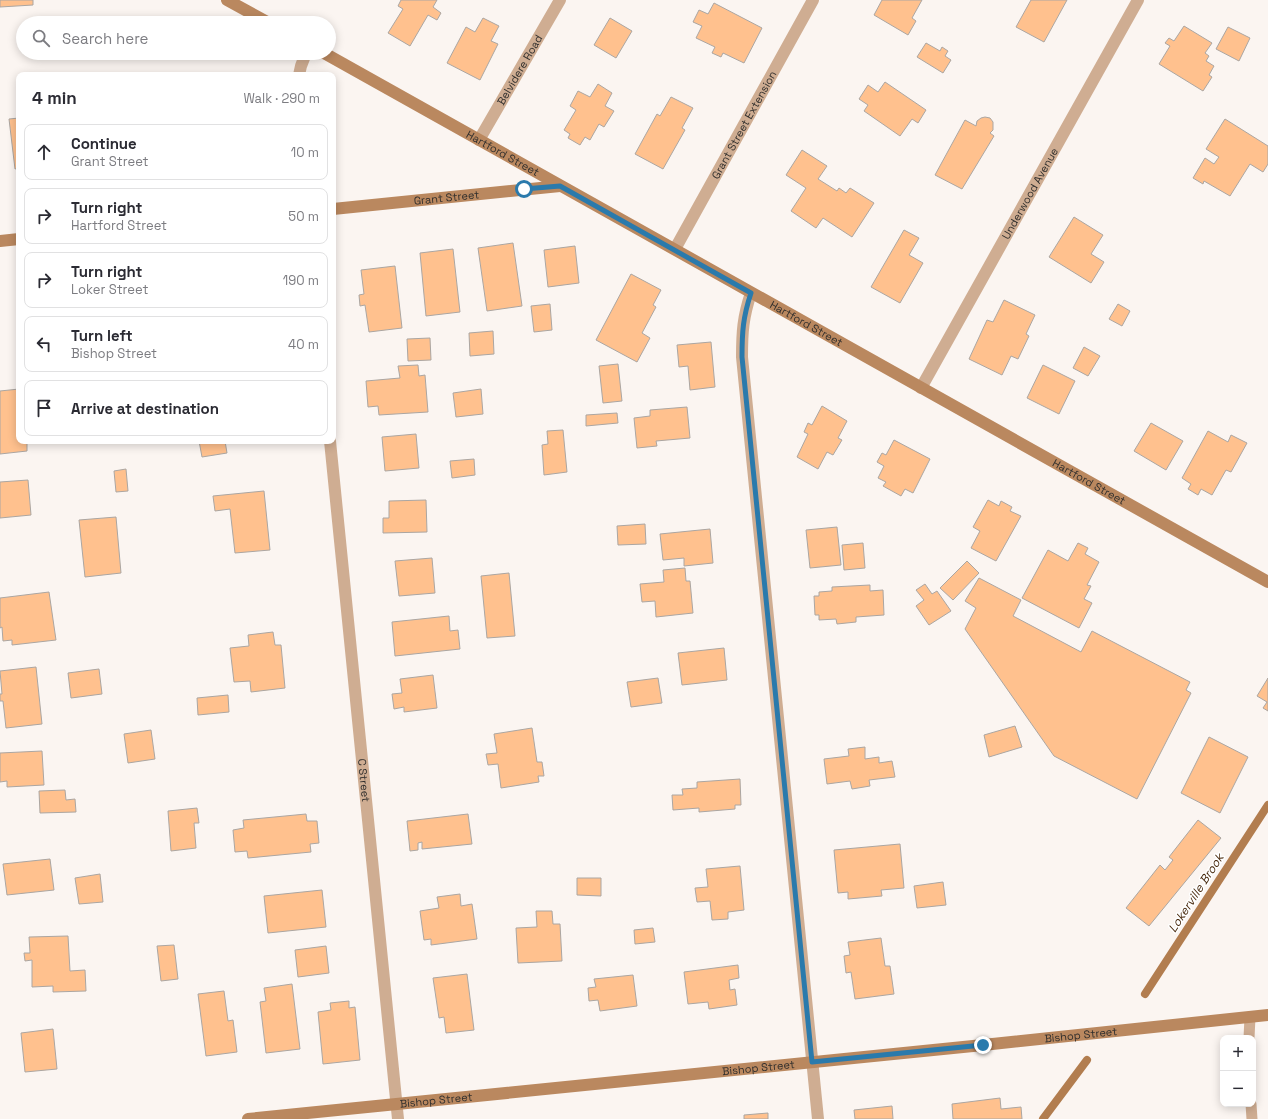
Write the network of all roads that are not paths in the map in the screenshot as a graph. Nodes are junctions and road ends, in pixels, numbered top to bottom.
1 (227, 0) edge
2 (560, 0) edge
3 (813, 0) edge
4 (1138, 0) edge
5 (256, 16) edge
6 (303, 60) edge
7 (336, 60) edge
8 (300, 72) edge
9 (479, 140) junction
10 (560, 186) junction
11 (336, 209) edge
12 (16, 239) edge
13 (0, 241) edge
14 (675, 249) junction
15 (751, 293) junction
16 (921, 388) junction
17 (330, 444) edge
18 (1268, 582) edge
19 (1268, 1015) edge
20 (1250, 1017) junction
21 (1249, 1035) edge
22 (812, 1062) junction
23 (396, 1104) junction
24 (1251, 1107) edge
25 (248, 1119) edge
26 (398, 1119) edge
27 (818, 1119) edge
28 (1252, 1119) edge

1 - 5 street
2 - 9 street, Belvidere Road
3 - 14 street, Grant Street Extension
4 - 16 street, Underwood Avenue
6 - 8 street
7 - 9 street, Hartford Street
9 - 10 street, Hartford Street
10 - 11 street, Grant Street
10 - 14 street, Hartford Street
12 - 13 street
14 - 15 street, Hartford Street
15 - 16 street, Hartford Street
15 - 22 street
16 - 18 street, Hartford Street
17 - 23 street, C Street
19 - 20 street, Bishop Street
20 - 21 lane
20 - 22 street, Bishop Street
22 - 23 street, Bishop Street
22 - 27 street
23 - 25 street, Bishop Street
23 - 26 street, C Street
24 - 28 lane

